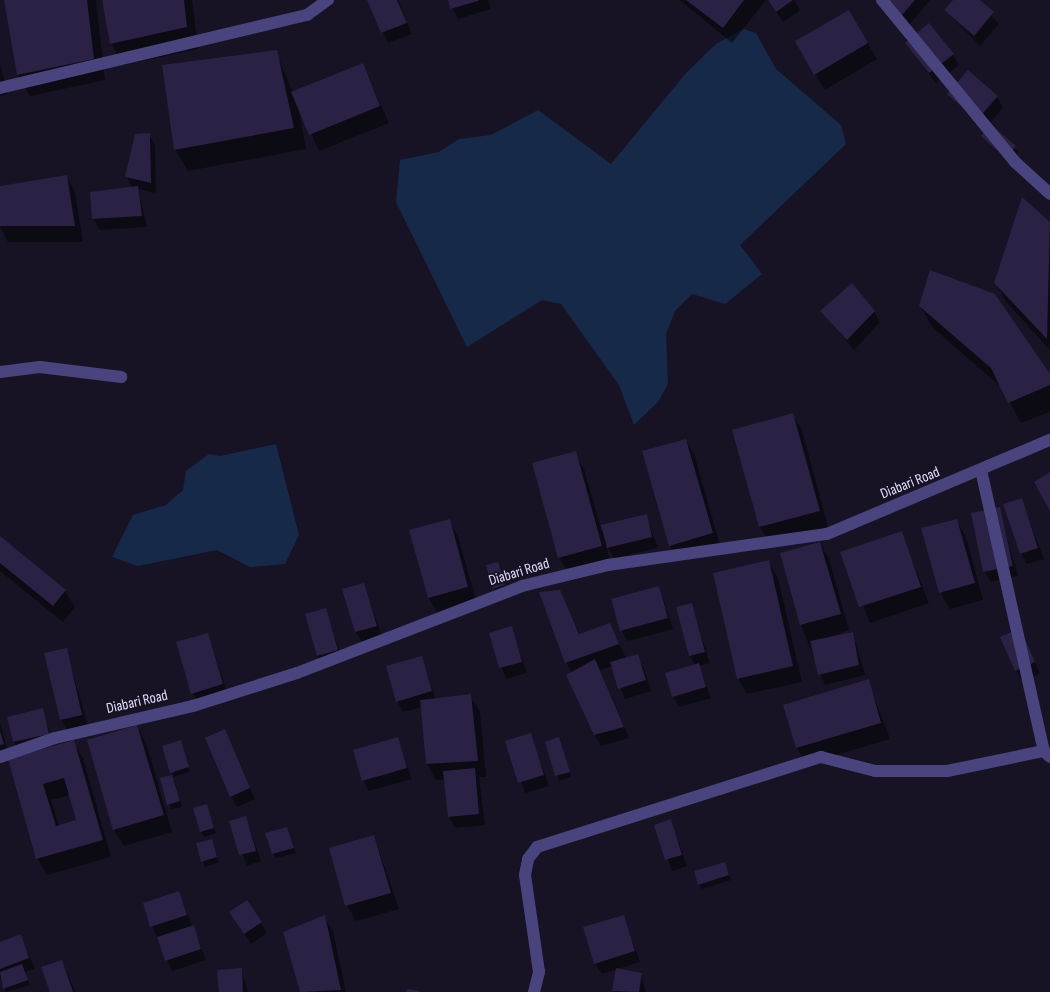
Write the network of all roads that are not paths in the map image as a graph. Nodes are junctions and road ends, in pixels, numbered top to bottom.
1 (328, 0) edge
2 (882, 0) edge
3 (0, 88) edge
4 (1050, 194) edge
5 (0, 372) edge
6 (121, 376) dead end
7 (1050, 440) edge
8 (980, 470) junction
9 (1047, 754) edge
10 (0, 757) edge
11 (534, 992) edge

1 - 3 street
2 - 4 street
5 - 6 street
7 - 8 street, Diabari Road
8 - 9 street
8 - 10 street, Diabari Road
9 - 11 street

